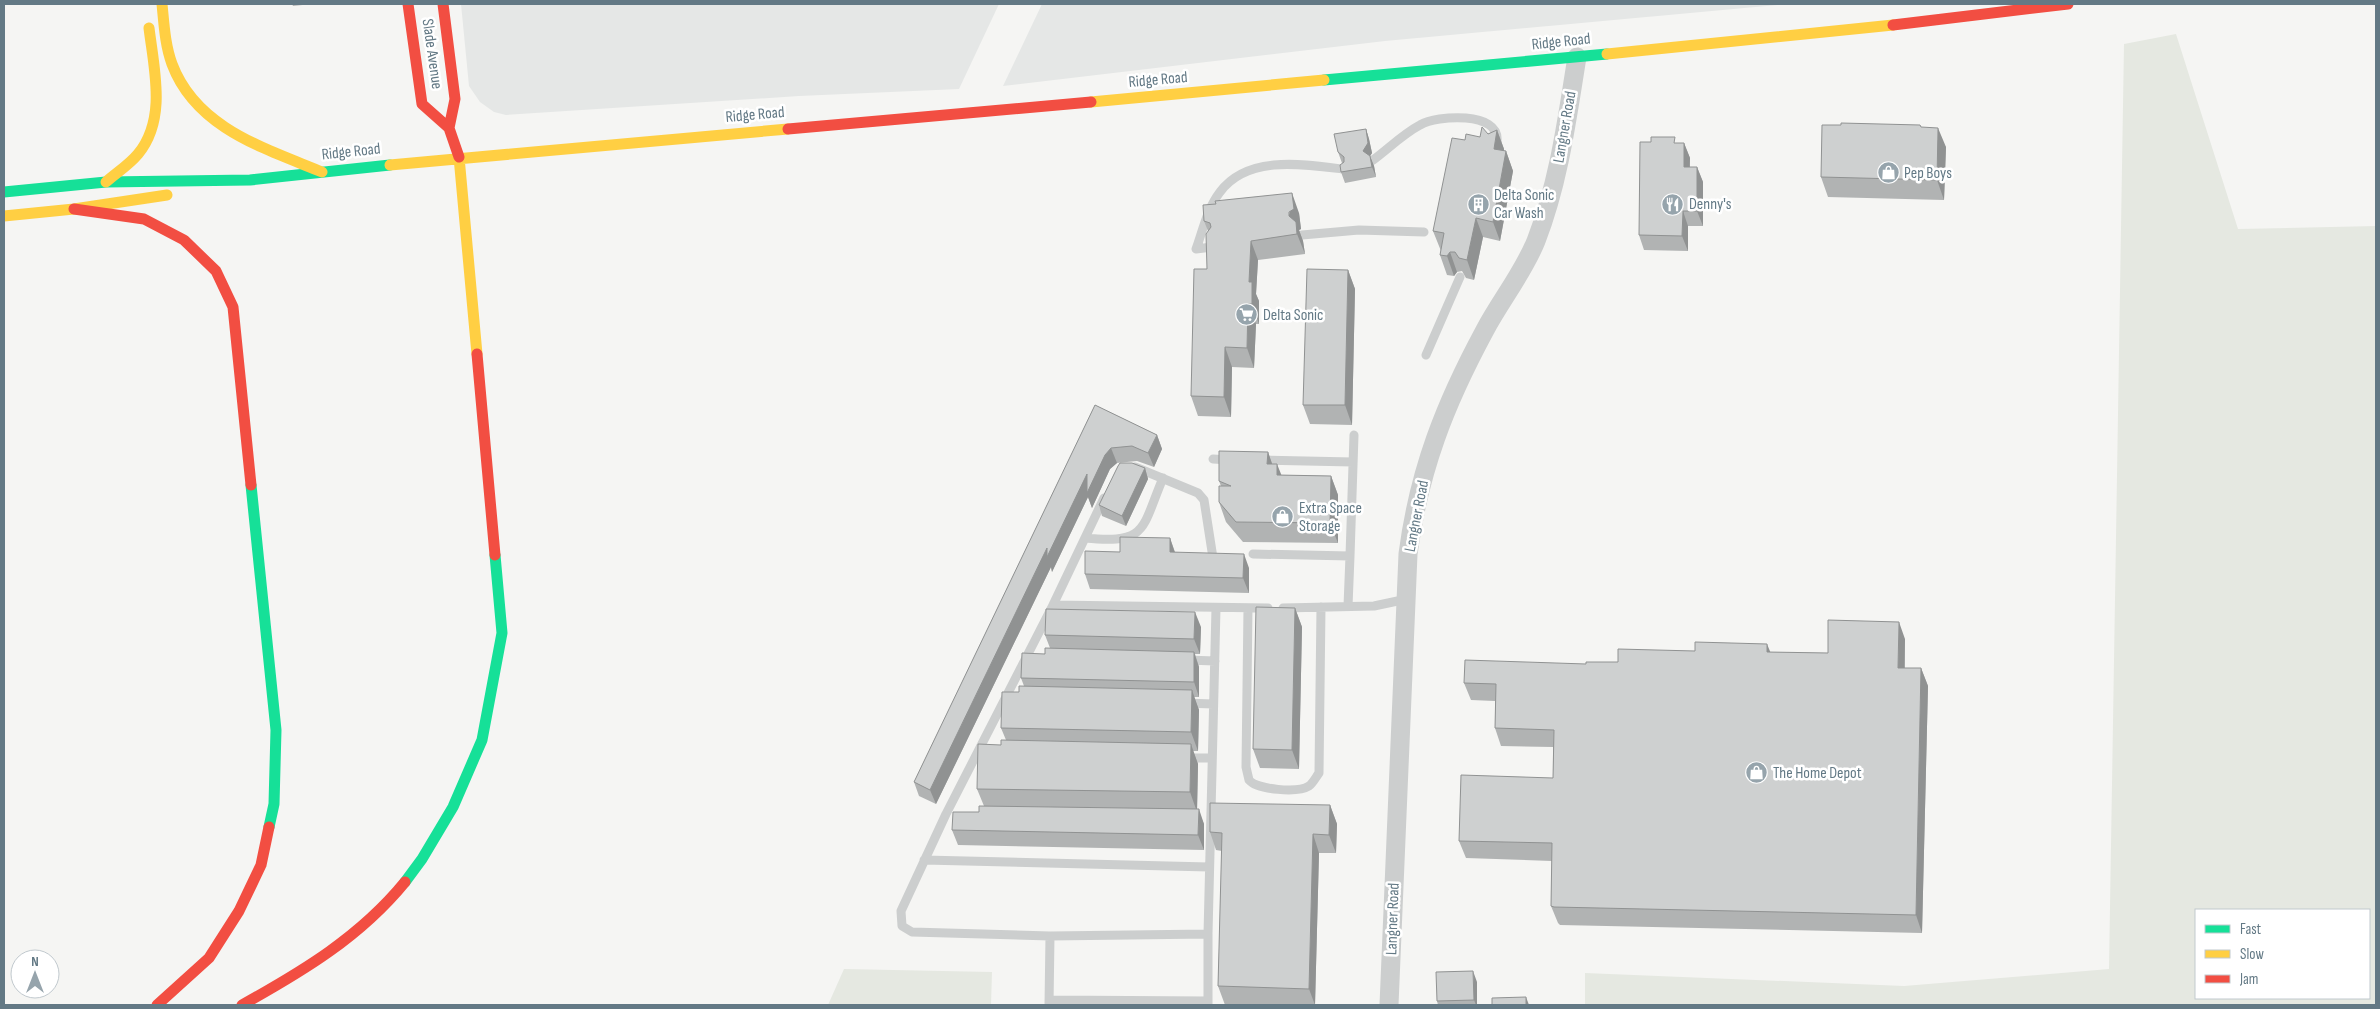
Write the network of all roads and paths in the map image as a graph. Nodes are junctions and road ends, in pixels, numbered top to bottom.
1 (162, 4) edge
2 (408, 4) edge
3 (443, 4) edge
4 (2068, 4) edge
5 (148, 13) dead end
6 (1577, 57) junction
7 (449, 128) junction
8 (1496, 148) edge
9 (459, 157) junction
10 (1373, 160) edge
11 (1342, 169) edge
12 (322, 172) junction
13 (250, 180) junction
14 (106, 182) junction
15 (4, 192) edge
16 (74, 209) junction
17 (4, 216) edge
18 (1424, 232) dead end
19 (1302, 235) dead end
20 (1212, 247) edge
21 (1460, 277) edge
22 (1426, 354) dead end
23 (1354, 436) dead end
24 (1213, 459) dead end
25 (1243, 460) edge
26 (1253, 460) edge
27 (1353, 462) junction
28 (1127, 466) edge
29 (1163, 478) junction
30 (1108, 488) edge
31 (1085, 538) junction
32 (1253, 554) dead end
33 (1350, 556) junction
34 (1213, 558) edge
35 (1407, 599) junction
36 (1053, 604) junction
37 (1348, 606) junction
38 (1321, 607) junction
39 (1216, 608) junction
40 (1248, 608) junction
41 (1027, 656) junction
42 (1037, 656) edge
43 (1175, 660) edge
44 (1215, 661) junction
45 (1005, 699) junction
46 (1015, 699) edge
47 (1174, 703) edge
48 (1213, 704) junction
49 (977, 753) junction
50 (987, 753) edge
51 (1173, 758) edge
52 (1212, 758) junction
53 (946, 814) junction
54 (956, 814) edge
55 (1201, 818) edge
56 (1210, 818) junction
57 (924, 860) junction
58 (1209, 867) junction
59 (1208, 934) junction
60 (1050, 936) junction
61 (1049, 1003) edge
62 (1208, 1003) edge
63 (158, 1005) edge
64 (242, 1005) edge
65 (1389, 1005) edge

1 - 12 main road
2 - 7 main road, Slade Avenue
3 - 7 main road, Slade Avenue
4 - 6 main road, Ridge Road
5 - 14 main road
6 - 9 main road, Ridge Road
6 - 35 street, Langner Road
7 - 9 main road, Slade Avenue
8 - 10 lane
9 - 12 main road, Ridge Road
9 - 64 main road, Slade Avenue
11 - 20 lane
12 - 13 main road, Ridge Road
13 - 14 main road, Ridge Road
13 - 16 main road, Ridge Road
14 - 15 main road, Ridge Road
16 - 17 main road, Ridge Road
16 - 63 main road
18 - 19 lane
21 - 22 lane
23 - 27 lane
24 - 25 lane
26 - 27 lane
27 - 33 lane
28 - 29 lane
29 - 31 lane
29 - 34 lane
30 - 31 lane
31 - 36 lane
32 - 33 lane
33 - 37 lane
35 - 37 lane
35 - 65 street, Langner Road
36 - 39 lane
36 - 41 lane
37 - 38 lane
38 - 40 lane
38 - 40 lane
39 - 40 lane
39 - 44 lane
41 - 42 lane
41 - 45 lane
43 - 44 lane
44 - 48 lane
45 - 46 lane
45 - 49 lane
47 - 48 lane
48 - 52 lane
49 - 50 lane
49 - 53 lane
51 - 52 lane
52 - 56 lane
53 - 54 lane
53 - 57 lane
55 - 56 lane
56 - 58 lane
57 - 58 lane
57 - 60 lane
58 - 59 lane
59 - 60 lane
59 - 62 lane
60 - 61 lane
61 - 62 lane

